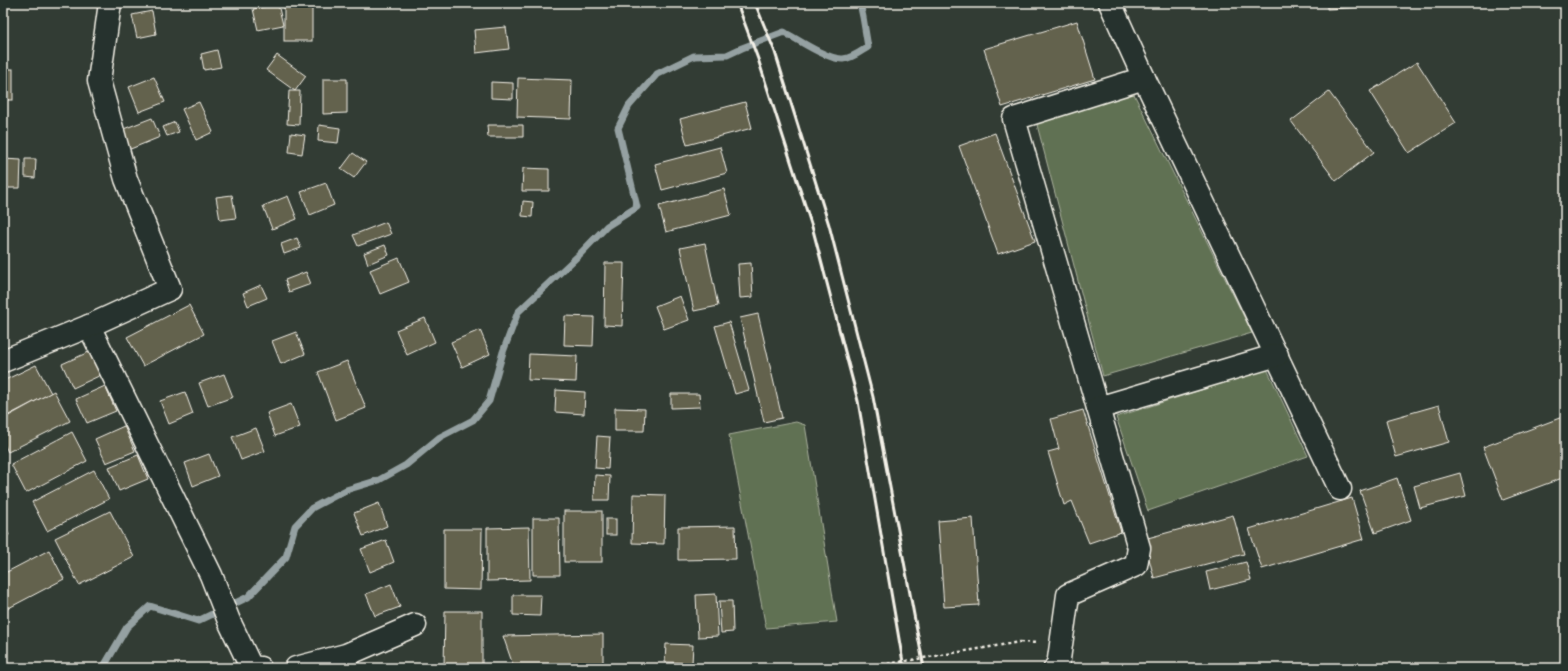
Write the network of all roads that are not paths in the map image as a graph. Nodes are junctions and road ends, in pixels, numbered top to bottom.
1 (110, 3) edge
2 (1110, 3) edge
3 (1144, 78) junction
4 (89, 326) junction
5 (1277, 356) junction
6 (3, 361) edge
7 (1098, 408) junction
8 (1340, 489) dead end
9 (415, 625) dead end
10 (260, 668) edge
11 (296, 668) edge
12 (1055, 668) edge

1 - 4 street
2 - 3 street
3 - 5 street
3 - 7 street
4 - 6 street
4 - 10 street
5 - 7 street
5 - 8 street
7 - 12 street
9 - 11 street

